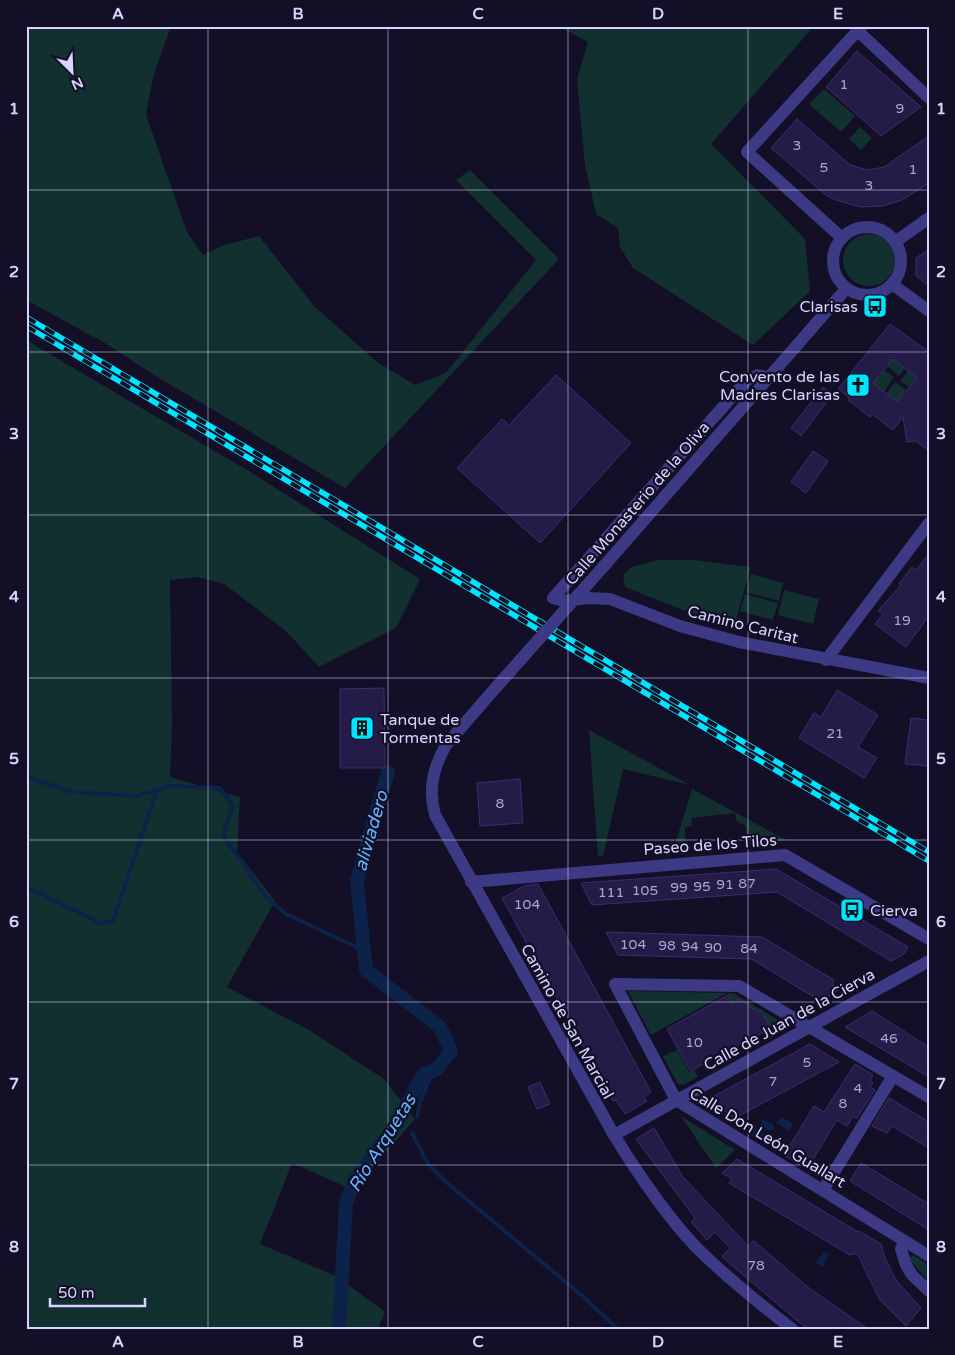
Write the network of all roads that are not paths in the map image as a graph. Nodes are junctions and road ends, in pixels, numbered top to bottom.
1 (860, 29) edge
2 (929, 98) edge
3 (929, 218) edge
4 (842, 238) junction
5 (895, 242) junction
6 (892, 284) junction
7 (846, 289) junction
8 (929, 311) edge
9 (769, 378) junction
10 (929, 523) edge
11 (826, 660) junction
12 (929, 678) edge
13 (491, 693) joint
14 (471, 882) junction
15 (929, 939) edge
16 (929, 961) edge
17 (809, 1026) junction
18 (893, 1076) junction
19 (929, 1097) edge
20 (676, 1100) junction
21 (614, 1135) junction
22 (823, 1190) junction
23 (905, 1241) junction
24 (929, 1256) edge
25 (929, 1290) edge
26 (792, 1329) edge

1 - 2 street
1 - 4 street
3 - 5 street
4 - 5 street
4 - 7 street
5 - 6 street
6 - 7 street
6 - 8 street
7 - 9 street, Calle Monasterio de la Oliva
9 - 11 street, Camino Caritat
9 - 13 street, Calle Monasterio de la Oliva, bridge
10 - 11 street
11 - 12 street, Camino Caritat
13 - 14 street, Camino de San Marcial
14 - 15 street, Paseo de los Tilos
14 - 21 street, Camino de San Marcial
16 - 17 street, Calle de Juan de la Cierva
17 - 18 street
17 - 20 street, Calle de Juan de la Cierva
17 - 20 street, Calle Don León Guallart
18 - 19 street
18 - 22 street
20 - 21 street, Calle de Juan de la Cierva
20 - 22 street, Calle Don León Guallart
21 - 26 street, Camino de San Marcial
22 - 23 street, Calle Don León Guallart
23 - 24 street, Calle Don León Guallart
23 - 25 street

